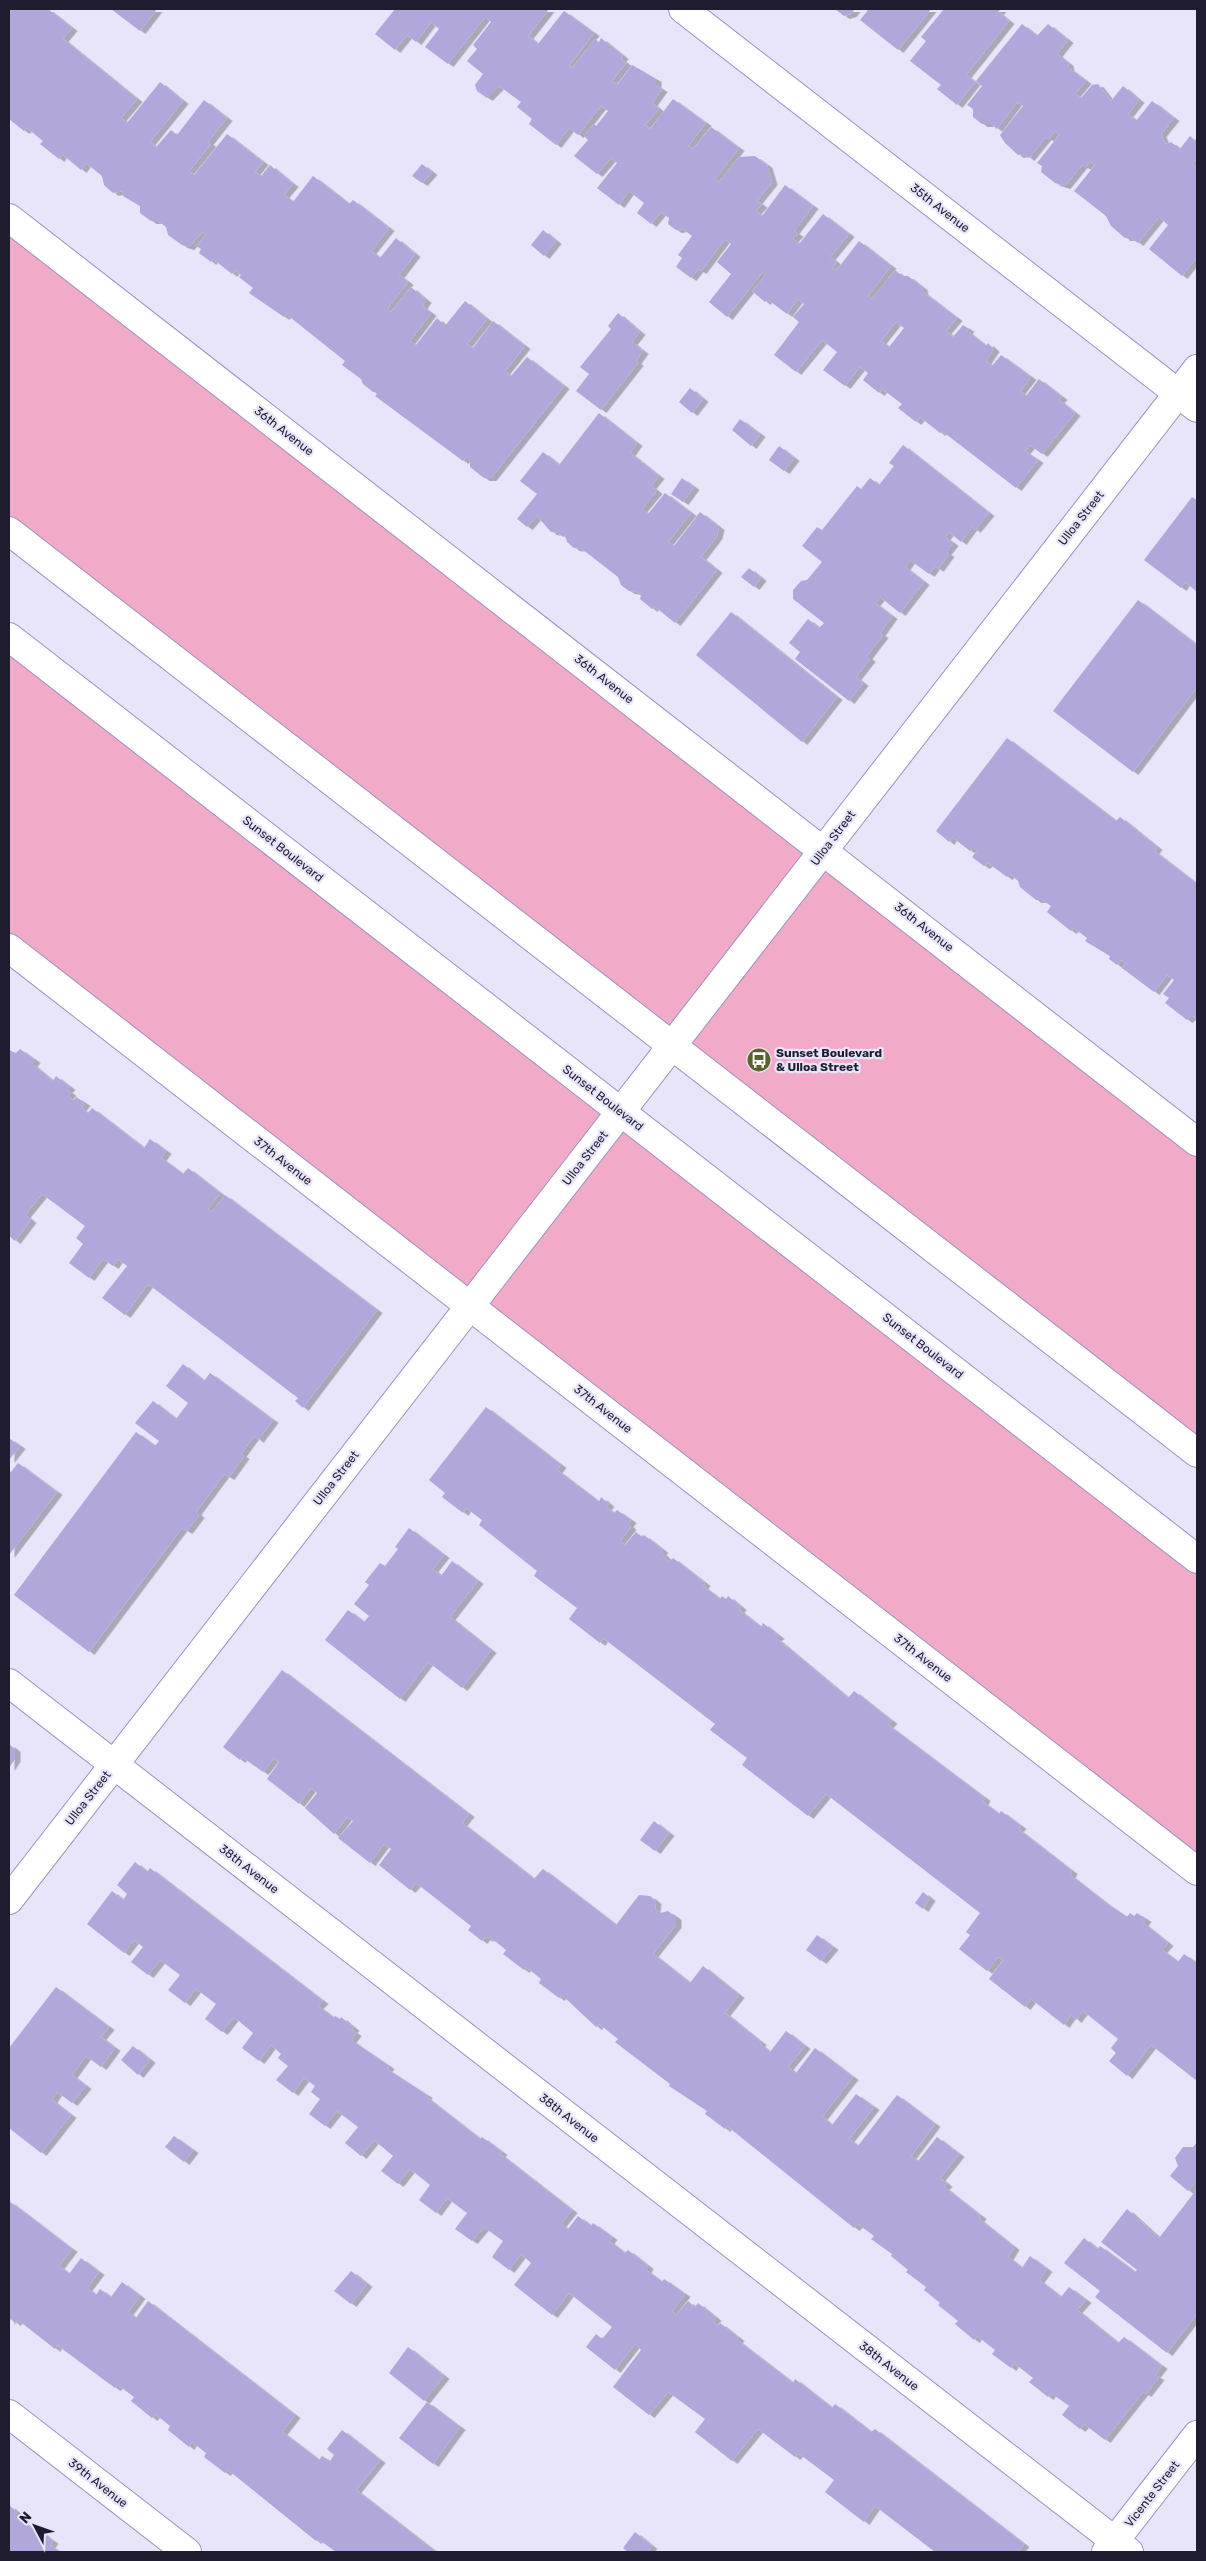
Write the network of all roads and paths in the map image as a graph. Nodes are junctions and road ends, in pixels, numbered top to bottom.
1 (683, 9) edge
2 (9, 218) edge
3 (1197, 369) edge
4 (1188, 400) edge
5 (9, 531) edge
6 (9, 637) edge
7 (824, 850) junction
8 (9, 948) edge
9 (672, 1046) junction
10 (621, 1112) junction
11 (1197, 1142) edge
12 (470, 1306) junction
13 (1197, 1453) edge
14 (1197, 1559) edge
15 (9, 1683) edge
16 (114, 1764) junction
17 (1197, 1871) edge
18 (9, 1900) edge
19 (9, 2414) edge
20 (1197, 2435) edge
21 (1117, 2549) edge
22 (187, 2552) edge

1 - 4 street, 35th Avenue
2 - 7 street, 36th Avenue
3 - 4 street, Ulloa Street
4 - 7 street, Ulloa Street
5 - 9 street
6 - 10 street, Sunset Boulevard
7 - 9 street, Ulloa Street
7 - 11 street, 36th Avenue
8 - 12 street, 37th Avenue
9 - 10 street, Ulloa Street
9 - 13 street
10 - 12 street, Ulloa Street
10 - 14 street, Sunset Boulevard
12 - 16 street, Ulloa Street
12 - 17 street, 37th Avenue
15 - 16 street, 38th Avenue
16 - 18 street, Ulloa Street
16 - 21 street, 38th Avenue
19 - 22 street, 39th Avenue
20 - 21 street, Vicente Street

